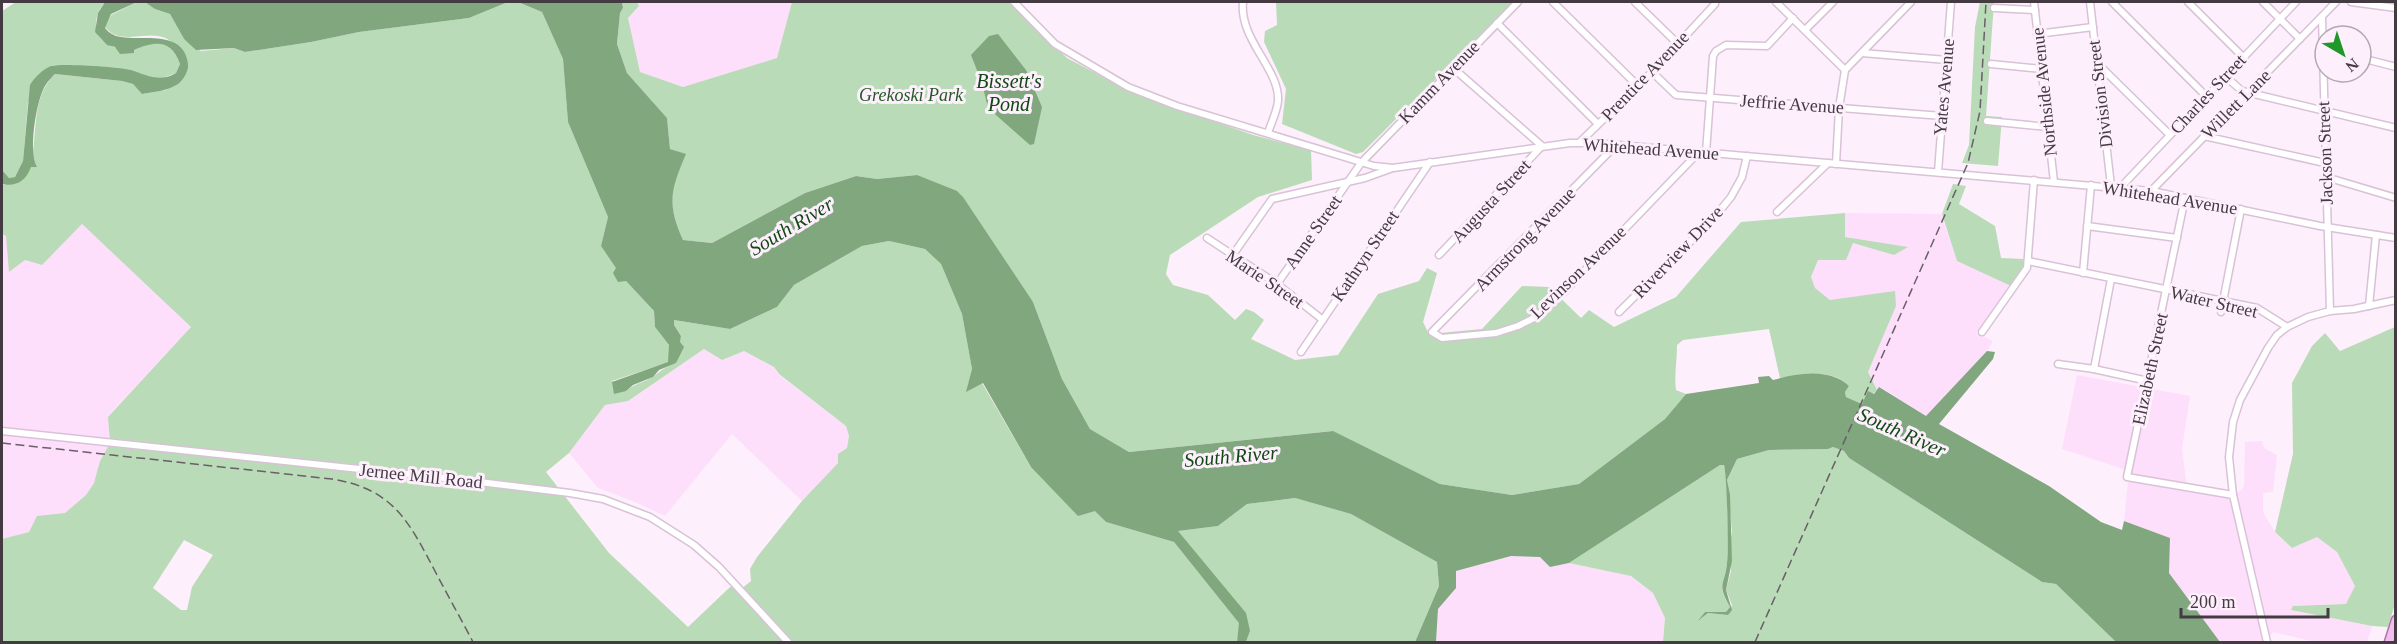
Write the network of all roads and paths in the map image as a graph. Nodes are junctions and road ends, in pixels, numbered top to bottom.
1 (1014, 2) edge
2 (1243, 2) edge
3 (1518, 2) edge
4 (1553, 2) edge
5 (1635, 2) edge
6 (1715, 2) edge
7 (1776, 2) edge
8 (1833, 2) edge
9 (1911, 2) edge
10 (1951, 2) edge
11 (2034, 2) edge
12 (2090, 2) edge
13 (2112, 2) edge
14 (2188, 2) edge
15 (2262, 2) edge
16 (2296, 2) edge
17 (2326, 2) edge
18 (2336, 2) edge
19 (2351, 2) edge
20 (2331, 7) junction
21 (2396, 8) edge
22 (1994, 9) dead end
23 (2035, 10) junction
24 (2322, 17) junction
25 (1793, 18) junction
26 (2280, 19) junction
27 (1497, 23) junction
28 (2322, 24) edge
29 (2092, 27) junction
30 (1805, 30) junction
31 (2037, 34) junction
32 (2300, 39) junction
33 (1677, 43) junction
34 (1862, 53) junction
35 (2243, 57) junction
36 (1947, 60) junction
37 (2373, 61) edge
38 (1991, 64) dead end
39 (2097, 64) junction
40 (1452, 67) junction
41 (2396, 67) edge
42 (2041, 69) junction
43 (1845, 70) junction
44 (1652, 72) junction
45 (2225, 76) junction
46 (2324, 84) edge
47 (1638, 86) junction
48 (2247, 92) junction
49 (2206, 96) junction
50 (1710, 98) junction
51 (1839, 108) junction
52 (2324, 110) junction
53 (1942, 116) junction
54 (1987, 121) dead end
55 (1598, 124) junction
56 (2048, 127) junction
57 (2396, 128) edge
58 (1268, 133) junction
59 (2170, 135) junction
60 (2204, 136) junction
61 (1580, 142) junction
62 (1616, 145) junction
63 (1542, 146) junction
64 (1702, 153) junction
65 (1747, 156) junction
66 (1430, 162) junction
67 (1361, 163) junction
68 (1828, 163) junction
69 (2325, 163) junction
70 (1836, 164) junction
71 (1393, 168) junction
72 (1938, 172) junction
73 (2326, 177) junction
74 (1350, 180) junction
75 (2034, 180) junction
76 (2054, 182) junction
77 (2091, 185) junction
78 (2111, 186) junction
79 (2121, 187) junction
80 (2151, 191) junction
81 (2185, 198) junction
82 (2396, 198) edge
83 (2241, 209) junction
84 (1777, 212) dead end
85 (2087, 226) junction
86 (2327, 226) junction
87 (2376, 235) junction
88 (1207, 238) dead end
89 (2176, 238) junction
90 (2396, 238) edge
91 (1439, 255) dead end
92 (1232, 256) junction
93 (2028, 261) junction
94 (2083, 273) junction
95 (2111, 279) junction
96 (1277, 284) junction
97 (2166, 290) junction
98 (2222, 300) junction
99 (2396, 300) edge
100 (2369, 306) junction
101 (2330, 311) junction
102 (1619, 312) dead end
103 (2221, 312) dead end
104 (1323, 320) junction
105 (2287, 327) junction
106 (1432, 332) joint
107 (1982, 332) dead end
108 (1301, 351) dead end
109 (2058, 364) dead end
110 (2094, 369) junction
111 (2148, 381) junction
112 (2, 431) edge
113 (2233, 495) junction
114 (2396, 620) edge
115 (788, 642) edge
116 (2267, 642) edge
117 (2389, 642) edge

1 - 58 street, Whitehead Avenue
2 - 58 street
3 - 27 street, Kamm Avenue
4 - 47 street
5 - 33 street
6 - 33 street, Prentice Avenue
7 - 25 street
8 - 30 street
9 - 34 street
10 - 36 street, Yates Avenue
11 - 23 street, Northside Avenue
12 - 29 street, Division Street
13 - 49 street
14 - 35 street
15 - 26 street
16 - 26 street, Charles Street
17 - 20 street
18 - 20 street
19 - 21 street
20 - 24 street
22 - 23 street
23 - 31 street, Northside Avenue
24 - 28 street, Jackson Street
24 - 32 street, Willett Lane
25 - 30 street
25 - 50 street
26 - 32 street
26 - 35 street, Charles Street
27 - 40 street, Kamm Avenue
27 - 55 street
29 - 31 street
29 - 39 street, Division Street
30 - 43 street
31 - 42 street, Northside Avenue
32 - 48 street, Willett Lane
33 - 44 street, Prentice Avenue
34 - 36 street
34 - 43 street
35 - 45 street, Charles Street
36 - 53 street, Yates Avenue
37 - 41 street
38 - 42 street
39 - 59 street
39 - 78 street, Division Street
40 - 63 street
40 - 67 street, Kamm Avenue
42 - 56 street, Northside Avenue
43 - 51 street
44 - 47 street, Prentice Avenue
44 - 50 street, Jeffrie Avenue
45 - 48 street
45 - 49 street, Charles Street
46 - 52 street, Jackson Street
47 - 55 street, Prentice Avenue
48 - 52 street
48 - 60 street, Willett Lane
49 - 59 street, Charles Street
50 - 51 street, Jeffrie Avenue
50 - 64 street
51 - 53 street, Jeffrie Avenue
51 - 70 street
52 - 57 street
52 - 69 street, Jackson Street
53 - 72 street, Yates Avenue
54 - 56 street
55 - 61 street, Prentice Avenue
56 - 76 street, Northside Avenue
58 - 67 street, Whitehead Avenue
59 - 79 street, Charles Street
60 - 69 street
60 - 80 street, Willett Lane
61 - 62 street, Whitehead Avenue
61 - 63 street, Whitehead Avenue
62 - 64 street, Whitehead Avenue
62 - 106 street, Armstrong Avenue
63 - 66 street, Whitehead Avenue
63 - 91 street, Augusta Street
64 - 65 street, Whitehead Avenue
64 - 106 street, Levinson Avenue
65 - 68 street, Whitehead Avenue
65 - 102 street, Riverview Drive
66 - 71 street, Whitehead Avenue
66 - 104 street, Kathryn Street
67 - 71 street, Whitehead Avenue
67 - 74 street, Kamm Avenue
68 - 70 street, Whitehead Avenue
68 - 84 street
69 - 73 street, Jackson Street
70 - 72 street, Whitehead Avenue
71 - 74 street
72 - 75 street, Whitehead Avenue
73 - 82 street
73 - 86 street, Jackson Street
74 - 92 street
74 - 96 street, Anne Street
75 - 76 street, Whitehead Avenue
75 - 93 street
76 - 77 street, Whitehead Avenue
77 - 78 street, Whitehead Avenue
77 - 85 street
78 - 79 street, Whitehead Avenue
79 - 80 street, Whitehead Avenue
80 - 81 street, Whitehead Avenue
81 - 83 street, Whitehead Avenue
81 - 89 street, Elizabeth Street
83 - 86 street, Whitehead Avenue
83 - 98 street
85 - 89 street
85 - 94 street
86 - 87 street, Whitehead Avenue
86 - 101 street, Jackson Street
87 - 90 street, Whitehead Avenue
87 - 100 street
88 - 92 street, Marie Street
89 - 97 street, Elizabeth Street
92 - 96 street, Marie Street
93 - 94 street, Water Street
93 - 107 street
94 - 95 street, Water Street
95 - 97 street, Water Street
95 - 110 street
96 - 104 street, Marie Street
97 - 98 street, Water Street
97 - 111 street, Elizabeth Street
98 - 103 street
98 - 105 street, Water Street
99 - 100 street
100 - 101 street
101 - 105 street
104 - 108 street, Kathryn Street
105 - 113 street
109 - 110 street
110 - 111 street
111 - 113 street, Elizabeth Street
112 - 115 street, Jernee Mill Road
113 - 116 street
114 - 117 main road

